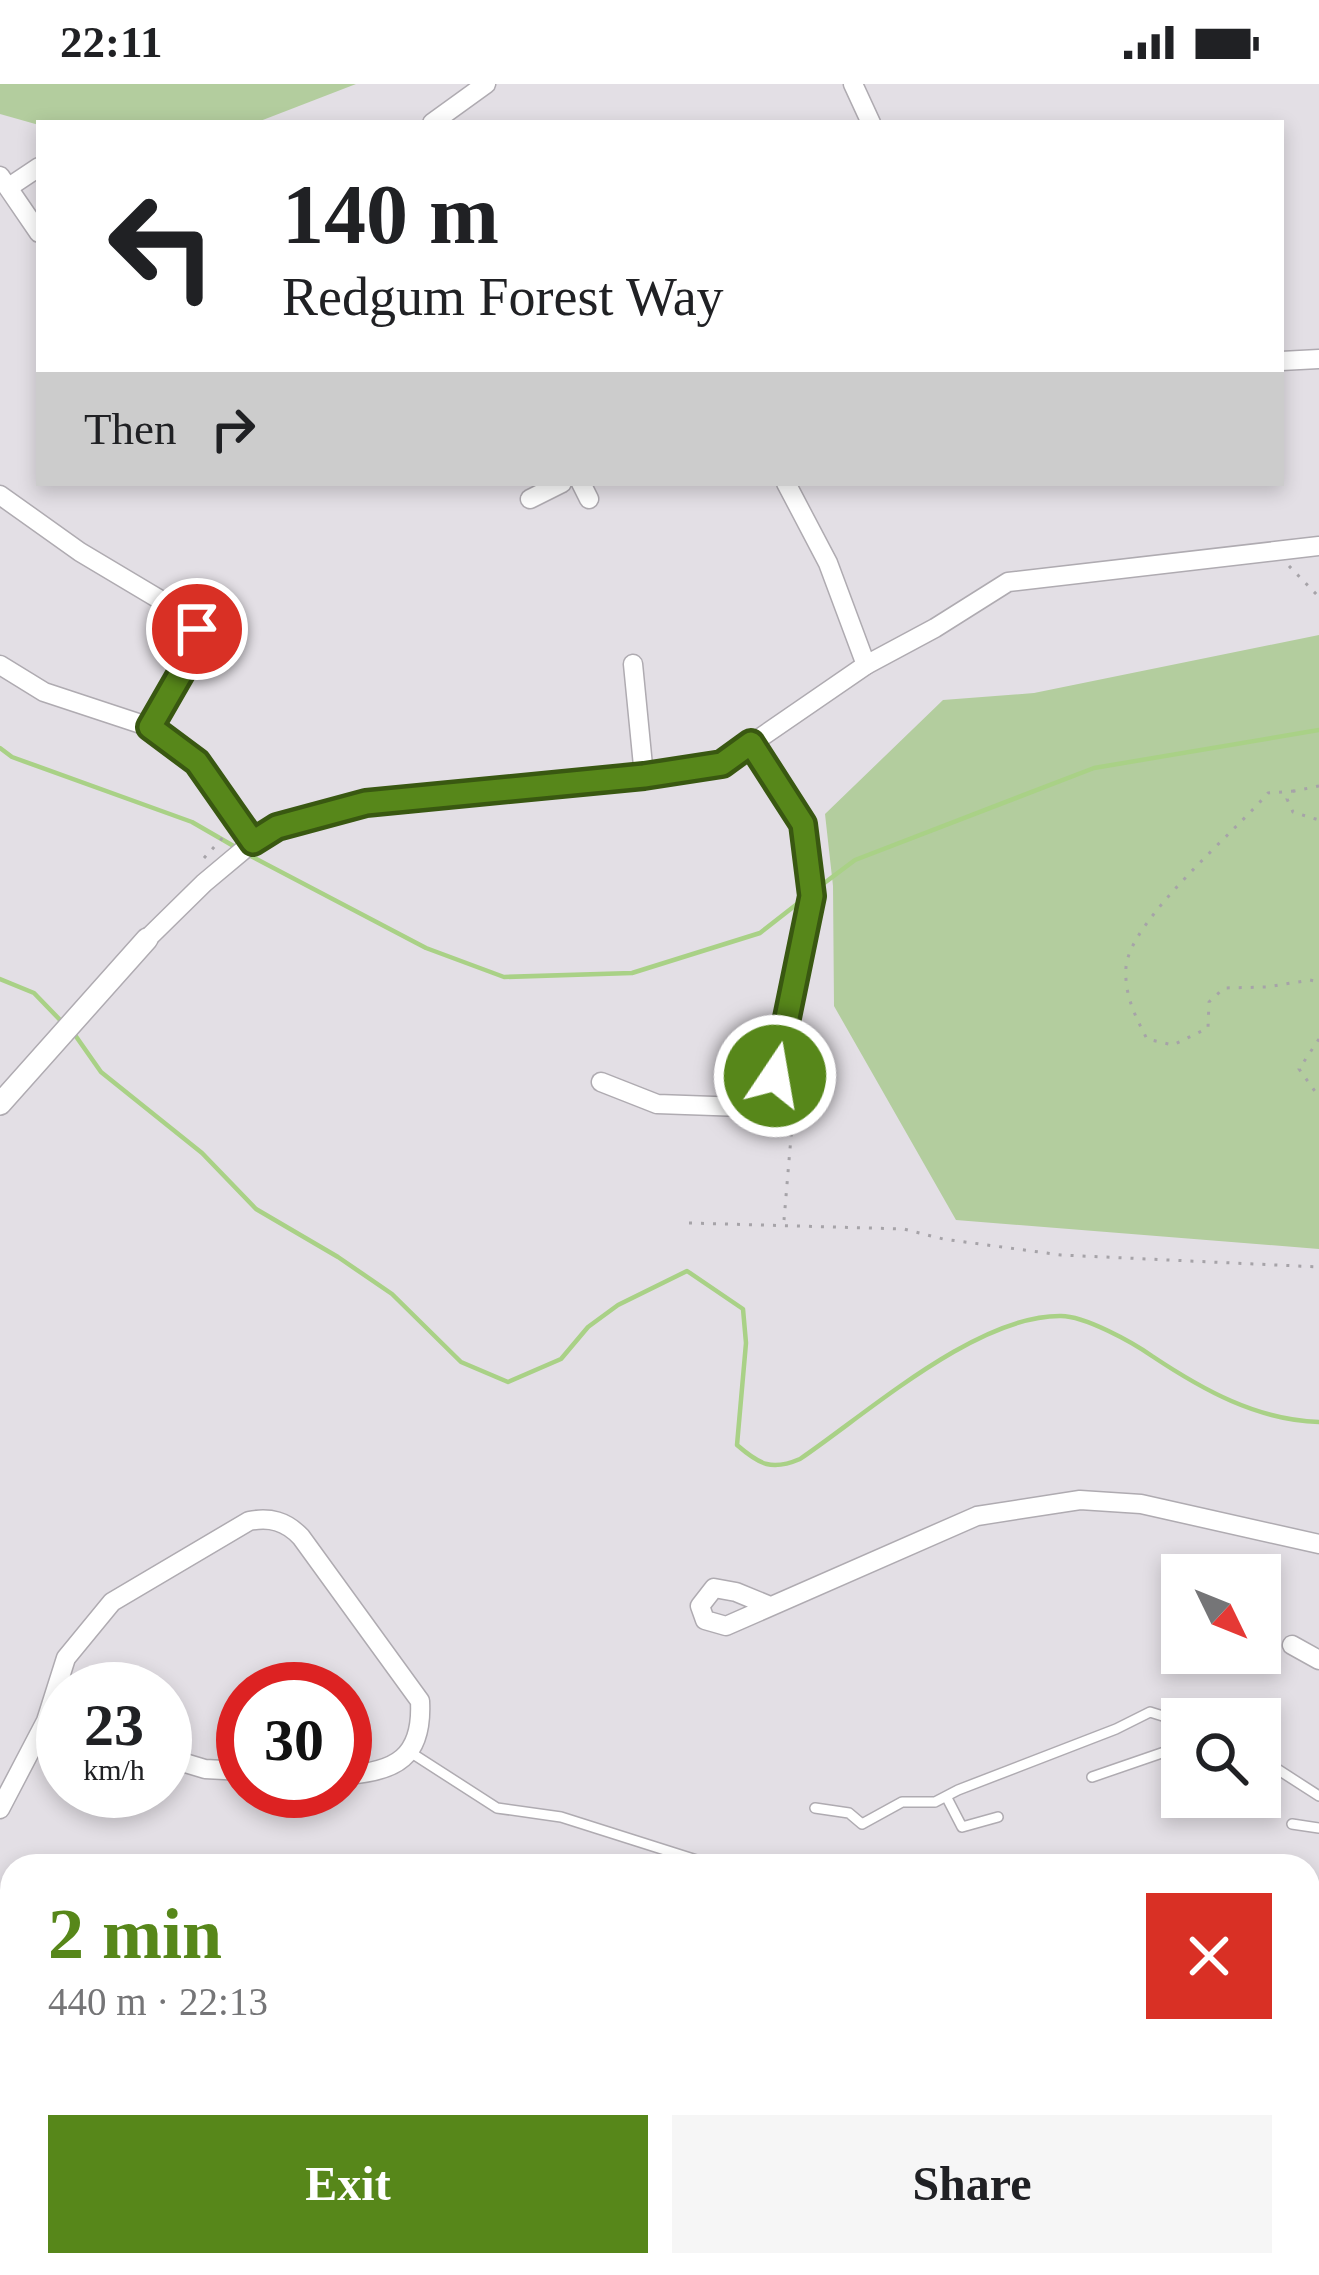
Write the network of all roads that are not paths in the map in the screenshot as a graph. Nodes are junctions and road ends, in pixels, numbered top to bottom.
1 (486, 84) edge
2 (853, 84) edge
3 (435, 120) edge
4 (870, 120) edge
5 (36, 168) edge
6 (4, 182) edge
7 (36, 229) edge
8 (1319, 359) edge
9 (1284, 362) edge
10 (556, 486) edge
11 (788, 486) edge
12 (0, 495) edge
13 (530, 499) dead end
14 (1319, 546) edge
15 (633, 664) dead end
16 (0, 665) edge
17 (866, 665) junction
18 (150, 727) junction
19 (751, 743) junction
20 (644, 776) junction
21 (253, 842) junction
22 (147, 939) joint
23 (601, 1082) dead end
24 (0, 1104) edge
25 (1319, 1544) edge
26 (770, 1606) dead end
27 (1292, 1645) dead end
28 (1319, 1660) edge
29 (65, 1662) edge
30 (1161, 1715) edge
31 (410, 1752) junction
32 (36, 1753) edge
33 (1161, 1753) edge
34 (1281, 1772) edge
35 (372, 1773) edge
36 (1092, 1777) dead end
37 (1319, 1796) edge
38 (947, 1798) junction
39 (815, 1808) dead end
40 (0, 1809) edge
41 (998, 1816) dead end
42 (1292, 1824) dead end
43 (1319, 1828) edge
44 (678, 1854) edge

1 - 3 street
2 - 4 street
5 - 6 street
6 - 7 street
8 - 9 street
10 - 13 street
11 - 17 street
12 - 18 street
14 - 17 street
15 - 20 street
16 - 18 street
17 - 19 street
18 - 21 street
19 - 20 street
19 - 23 street
20 - 21 street
21 - 22 street
22 - 24 street
25 - 26 street
27 - 28 street
29 - 31 street
30 - 38 lane
31 - 35 street
31 - 44 lane
32 - 40 street
33 - 36 lane
34 - 37 lane
38 - 39 lane
38 - 41 lane
42 - 43 lane

